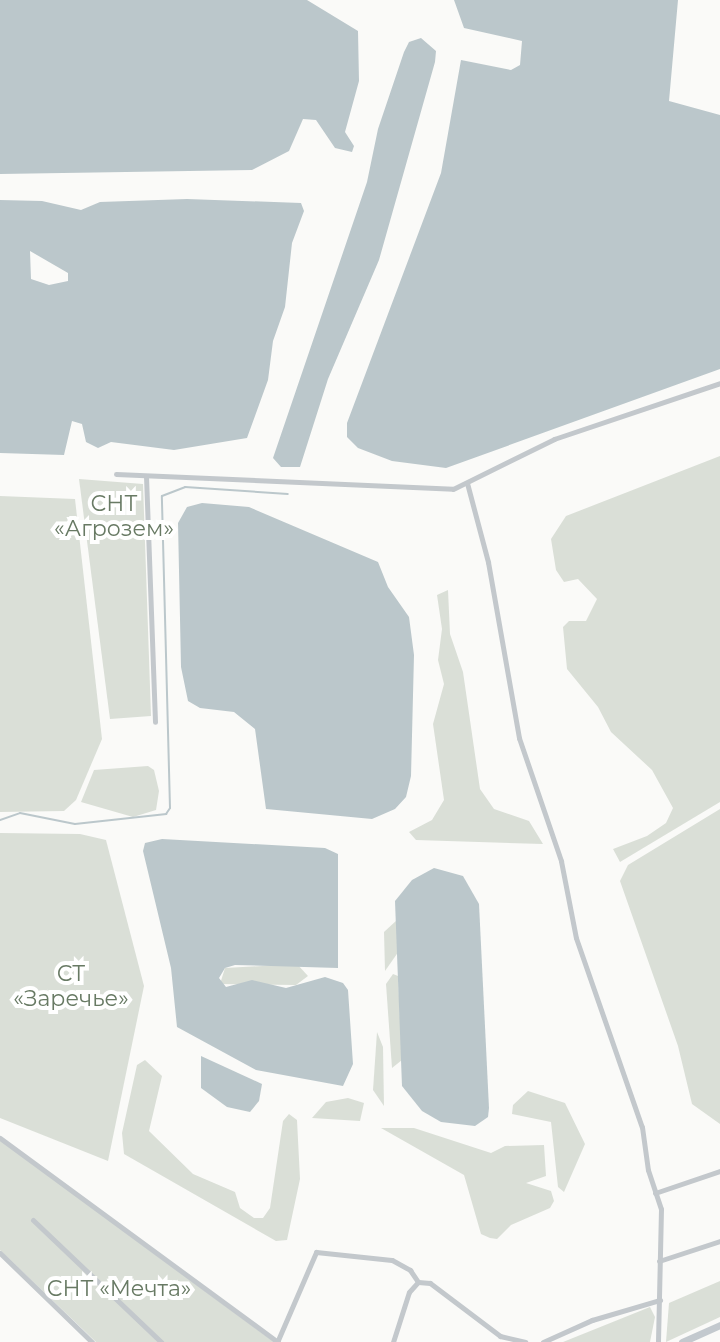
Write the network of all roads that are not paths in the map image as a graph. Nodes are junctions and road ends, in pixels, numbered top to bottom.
1 (720, 383) edge
2 (116, 474) dead end
3 (146, 476) junction
4 (467, 483) junction
5 (155, 722) dead end
6 (0, 1138) edge
7 (720, 1171) edge
8 (655, 1193) junction
9 (33, 1220) dead end
10 (720, 1241) edge
11 (0, 1253) edge
12 (658, 1262) junction
13 (418, 1282) junction
14 (660, 1300) junction
15 (720, 1325) edge
16 (92, 1342) edge
17 (161, 1342) edge
18 (278, 1342) edge
19 (393, 1342) edge
20 (525, 1342) edge
21 (543, 1342) edge
22 (658, 1342) edge
23 (682, 1342) edge

1 - 4 street
2 - 3 street
3 - 4 street
3 - 5 street
4 - 8 street
6 - 18 street
7 - 8 street
8 - 12 street
9 - 17 street
10 - 12 street
11 - 16 street
12 - 14 street
13 - 18 street
13 - 19 street
13 - 20 street
14 - 21 street
14 - 22 street
15 - 23 main road

